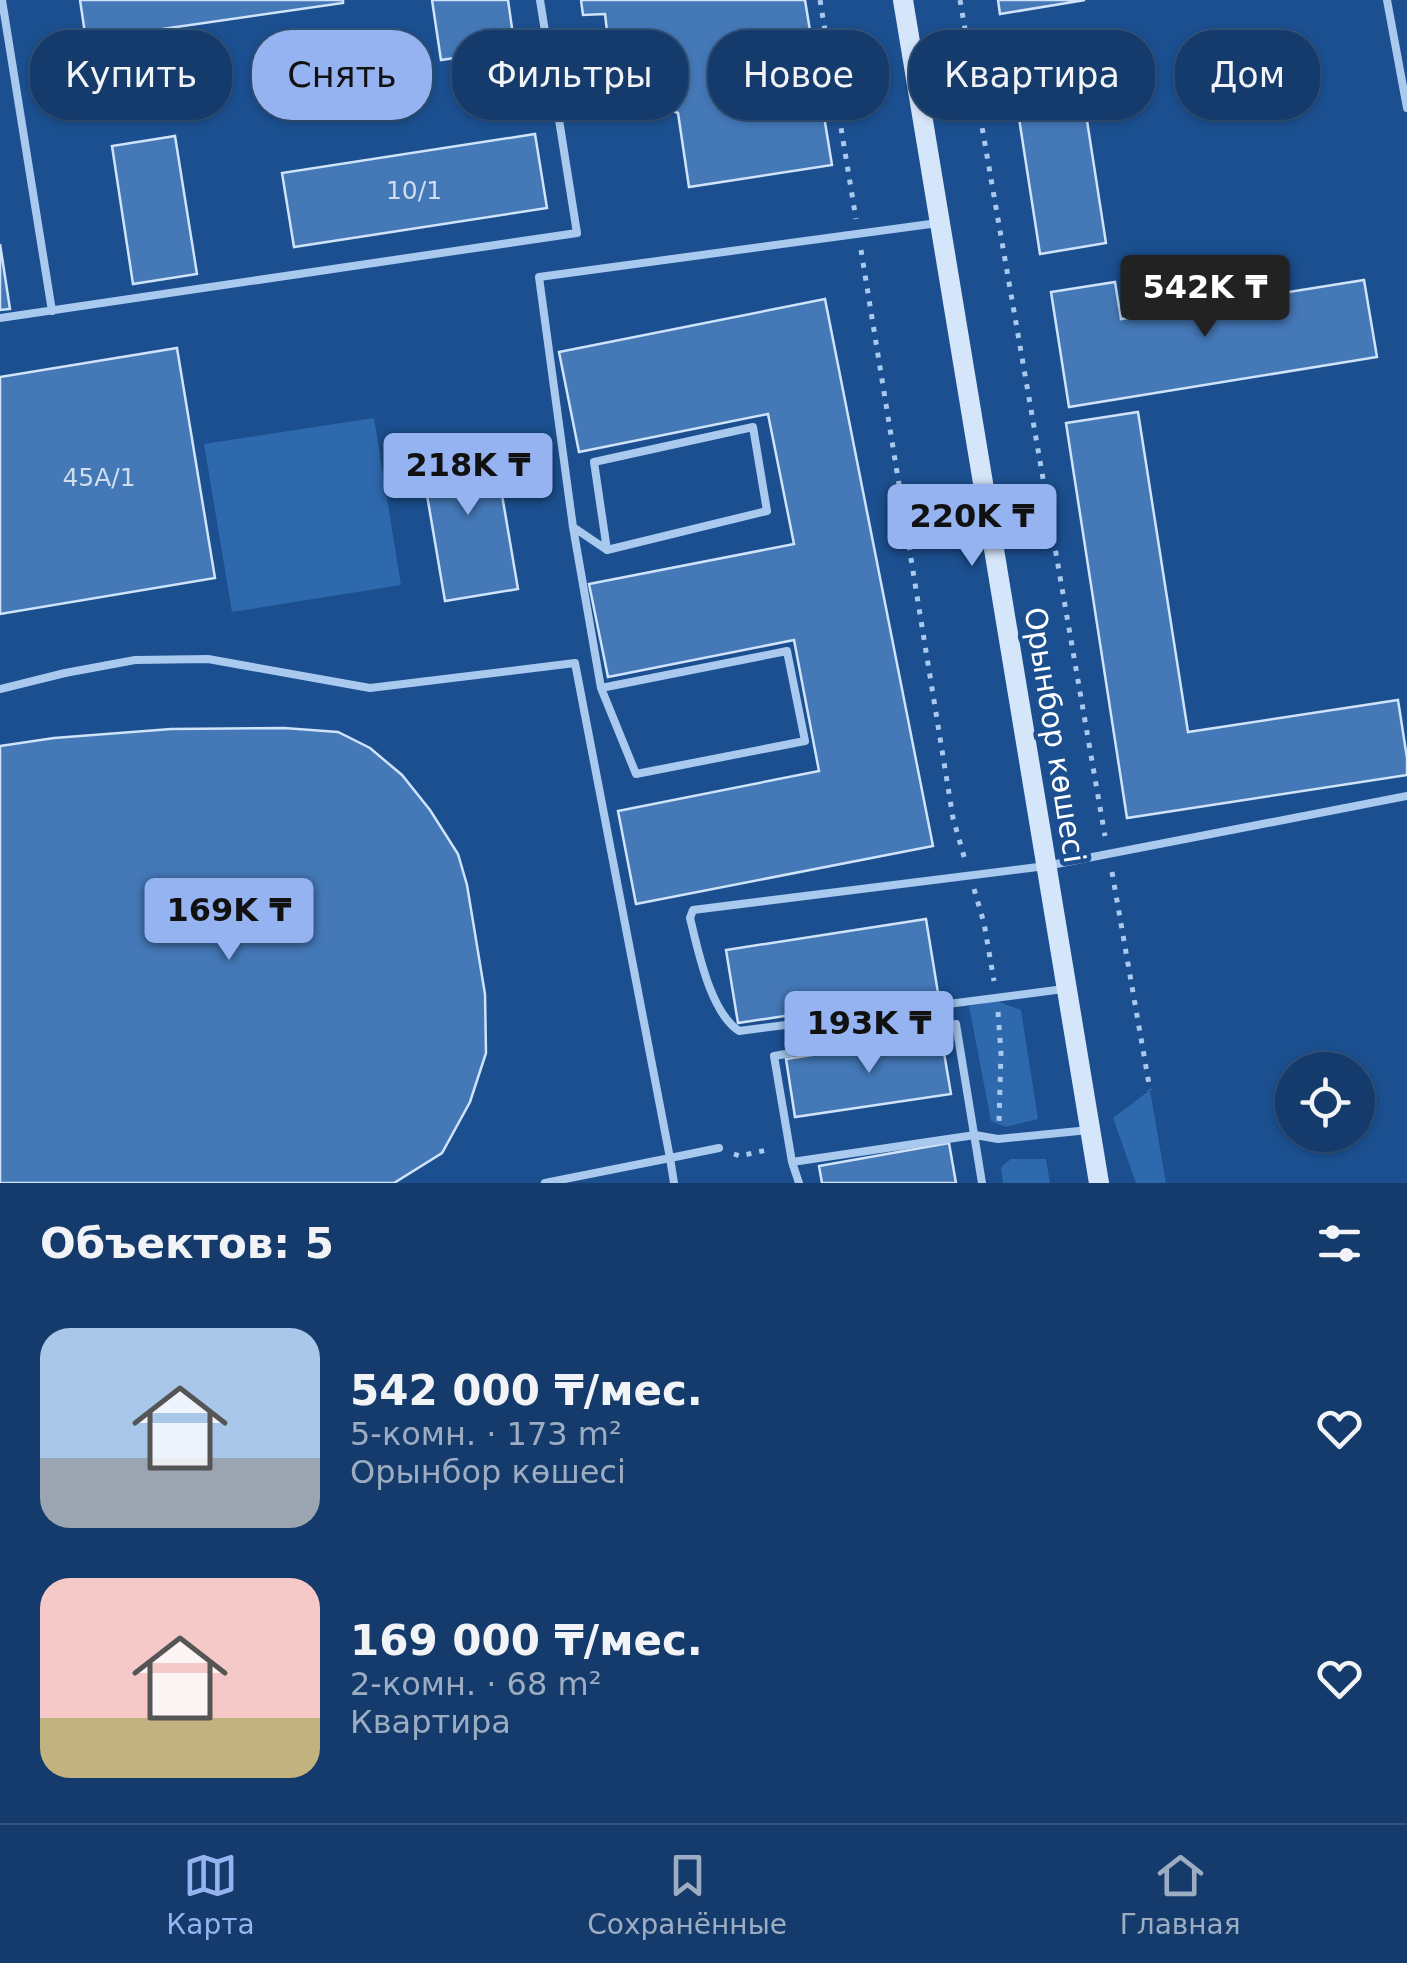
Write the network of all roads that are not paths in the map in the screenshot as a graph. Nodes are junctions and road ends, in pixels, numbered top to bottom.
1 (2, 0) edge
2 (540, 0) edge
3 (904, 0) edge
4 (1387, 0) edge
5 (1407, 108) edge
6 (940, 222) junction
7 (52, 311) junction
8 (0, 318) edge
9 (573, 527) junction
10 (607, 550) junction
11 (601, 688) junction
12 (0, 689) edge
13 (1407, 796) edge
14 (1046, 866) junction
15 (1066, 989) junction
16 (975, 1136) junction
17 (1091, 1140) junction
18 (718, 1148) road end
19 (670, 1158) junction
20 (792, 1162) junction
21 (545, 1183) edge
22 (674, 1183) edge
23 (799, 1183) edge
24 (982, 1183) edge
25 (1099, 1183) edge
26 (1107, 1183) edge

1 - 7 lane
2 - 7 lane
3 - 6 street, Орынбор көшесі
4 - 5 lane
6 - 9 lane
6 - 14 street, Орынбор көшесі
7 - 8 lane
9 - 10 lane
9 - 11 lane
10 - 10 lane
11 - 11 lane
12 - 19 lane
13 - 14 lane
14 - 15 street, Орынбор көшесі
14 - 15 lane
15 - 17 street, Орынбор көшесі
16 - 17 lane
16 - 20 lane
16 - 20 lane
16 - 24 lane
17 - 25 street, Орынбор көшесі
17 - 26 street
18 - 19 lane
19 - 21 lane
19 - 22 lane
20 - 23 lane

